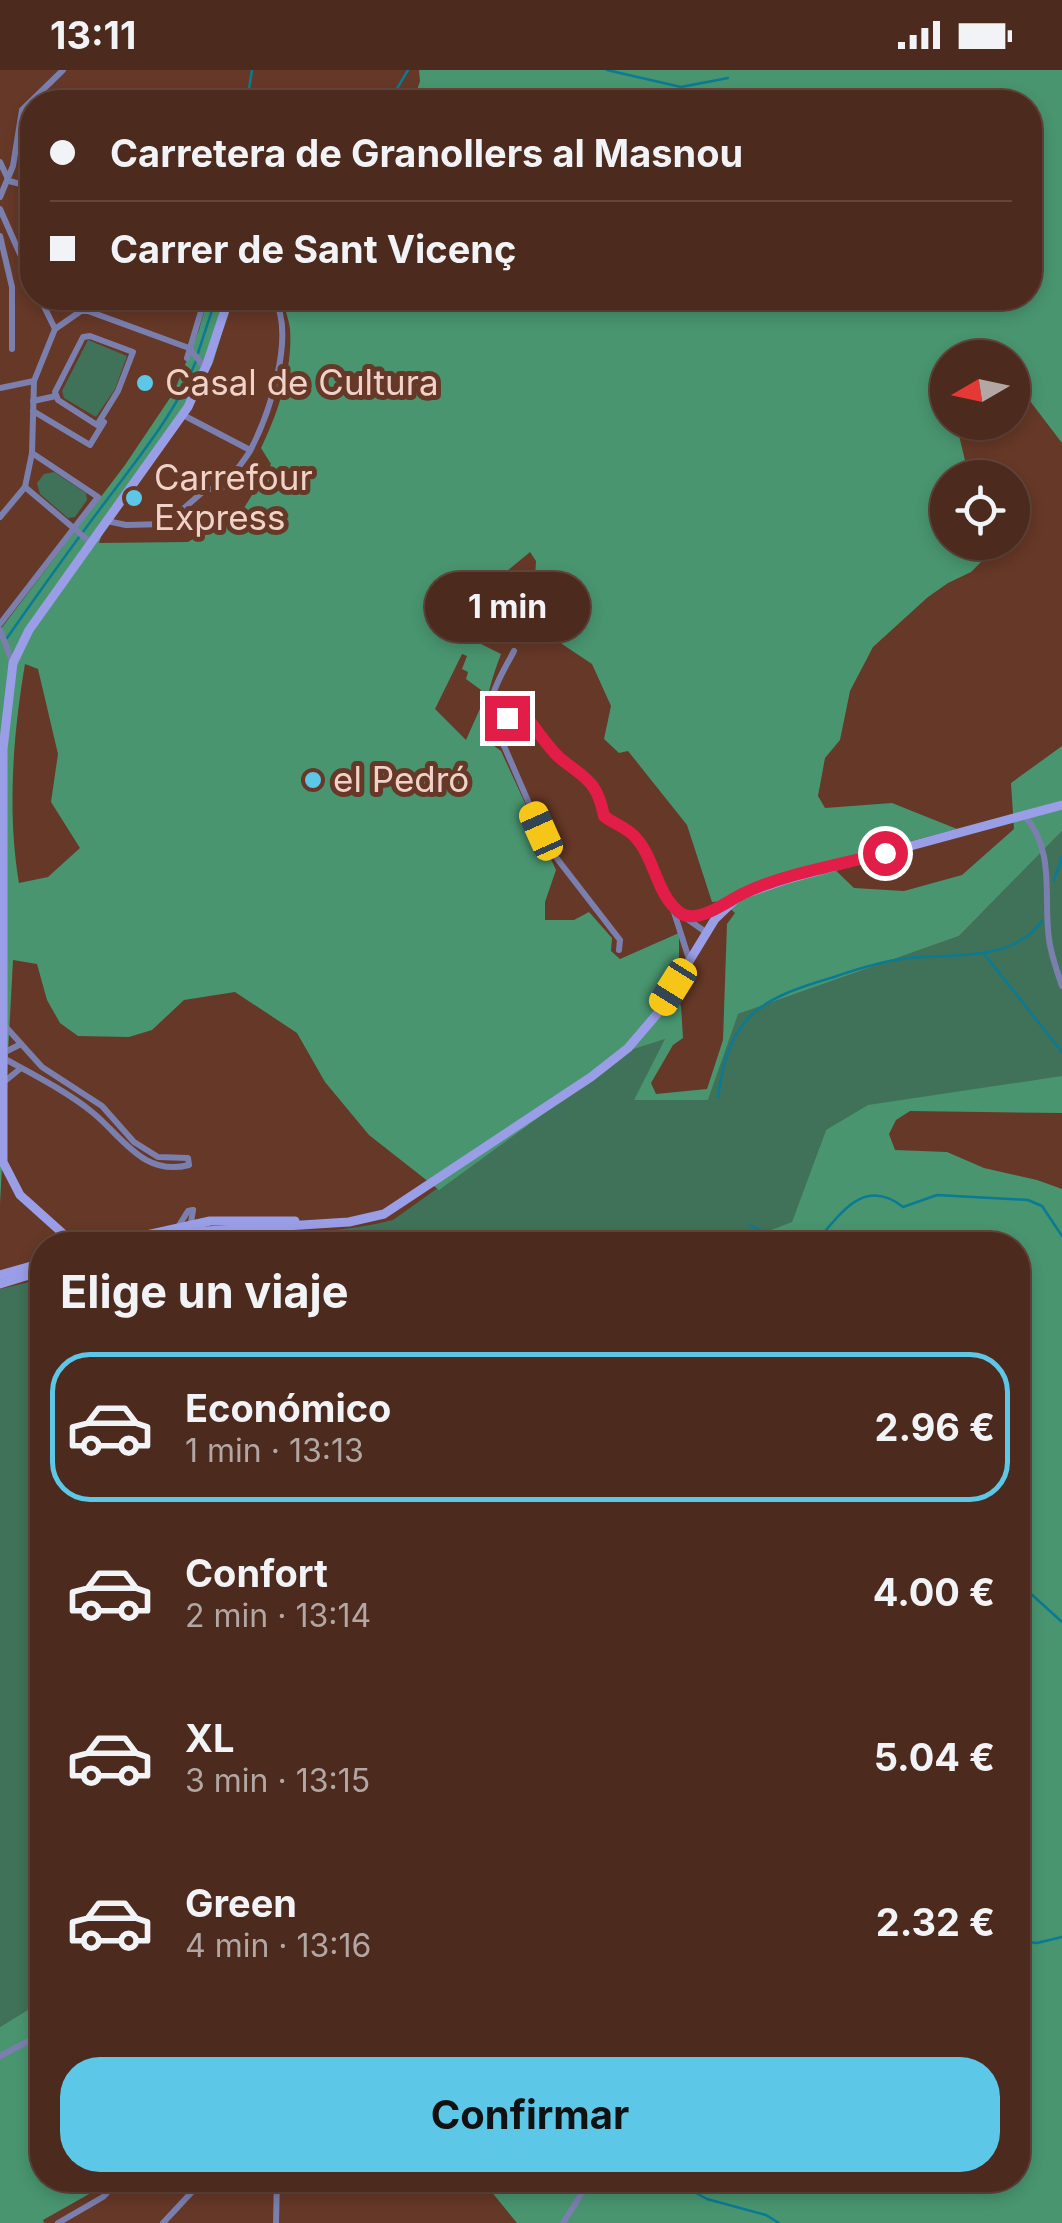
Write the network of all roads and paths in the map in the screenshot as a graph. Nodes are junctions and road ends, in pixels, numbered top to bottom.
1 (63, 70) edge
2 (42, 90) edge
3 (20, 121) edge
4 (0, 162) edge
5 (9, 182) junction
6 (20, 184) edge
7 (0, 197) edge
8 (0, 209) edge
9 (0, 236) edge
10 (20, 254) edge
11 (46, 310) edge
12 (201, 310) edge
13 (225, 310) edge
14 (277, 310) edge
15 (81, 311) joint
16 (55, 329) junction
17 (190, 348) junction
18 (12, 350) dead end
19 (187, 358) dead end
20 (205, 368) junction
21 (34, 381) junction
22 (0, 388) edge
23 (56, 396) junction
24 (33, 401) junction
25 (33, 411) junction
26 (183, 415) junction
27 (104, 422) dead end
28 (250, 450) junction
29 (32, 453) junction
30 (25, 487) junction
31 (0, 517) edge
32 (107, 521) junction
33 (74, 528) junction
34 (90, 542) junction
35 (0, 627) edge
36 (514, 652) dead end
37 (12, 663) junction
38 (492, 730) junction
39 (1062, 805) edge
40 (1024, 815) junction
41 (671, 903) junction
42 (727, 905) junction
43 (681, 914) junction
44 (697, 925) junction
45 (707, 933) junction
46 (685, 940) junction
47 (619, 950) dead end
48 (690, 960) junction
49 (1062, 986) edge
50 (4, 1032) edge
51 (21, 1044) junction
52 (5, 1056) junction
53 (21, 1068) junction
54 (5, 1080) junction
55 (3, 1174) edge
56 (193, 1210) junction
57 (210, 1222) junction
58 (333, 1224) junction
59 (186, 1228) junction
60 (57, 1232) edge
61 (165, 1232) edge
62 (175, 1232) edge
63 (30, 1266) edge
64 (0, 1275) edge
65 (30, 1275) edge
66 (0, 1284) edge
67 (30, 2040) edge
68 (0, 2056) edge
69 (108, 2192) edge
70 (192, 2192) edge
71 (277, 2192) edge
72 (582, 2192) edge
73 (58, 2223) edge
74 (163, 2223) edge
75 (276, 2223) edge
76 (563, 2223) edge

1 - 2 street
3 - 5 street
4 - 5 street
5 - 6 street
5 - 7 street
8 - 10 street
9 - 18 street
11 - 16 street
12 - 17 street
13 - 20 main road
14 - 28 street
15 - 16 street
15 - 17 street
16 - 21 street
17 - 19 street
17 - 20 street
20 - 26 main road
21 - 22 street
21 - 24 street
23 - 23 street
23 - 24 street
24 - 25 street
25 - 27 street
25 - 29 street
26 - 28 street
26 - 32 main road
28 - 32 street
29 - 30 street
29 - 33 street
30 - 31 street
30 - 33 street
32 - 34 main road
33 - 34 street
33 - 35 street
34 - 37 main road
35 - 37 street
36 - 38 street
37 - 50 main road
38 - 41 street
38 - 47 street
39 - 40 main road
40 - 42 main road
40 - 49 street
41 - 43 street
41 - 46 street
42 - 43 street
42 - 45 main road
43 - 44 street
44 - 45 street
44 - 46 street
45 - 48 main road
46 - 48 street
48 - 58 main road
50 - 51 street
50 - 52 main road
51 - 52 street
51 - 53 street
52 - 53 street
52 - 54 main road
53 - 54 street
54 - 55 main road
55 - 60 main road
56 - 57 street
56 - 59 street
56 - 59 street
57 - 58 main road
57 - 59 main road
58 - 59 main road
59 - 61 main road
59 - 62 main road
63 - 64 main road
65 - 66 main road
67 - 68 street
69 - 73 street
70 - 74 street
71 - 75 street
72 - 76 street

